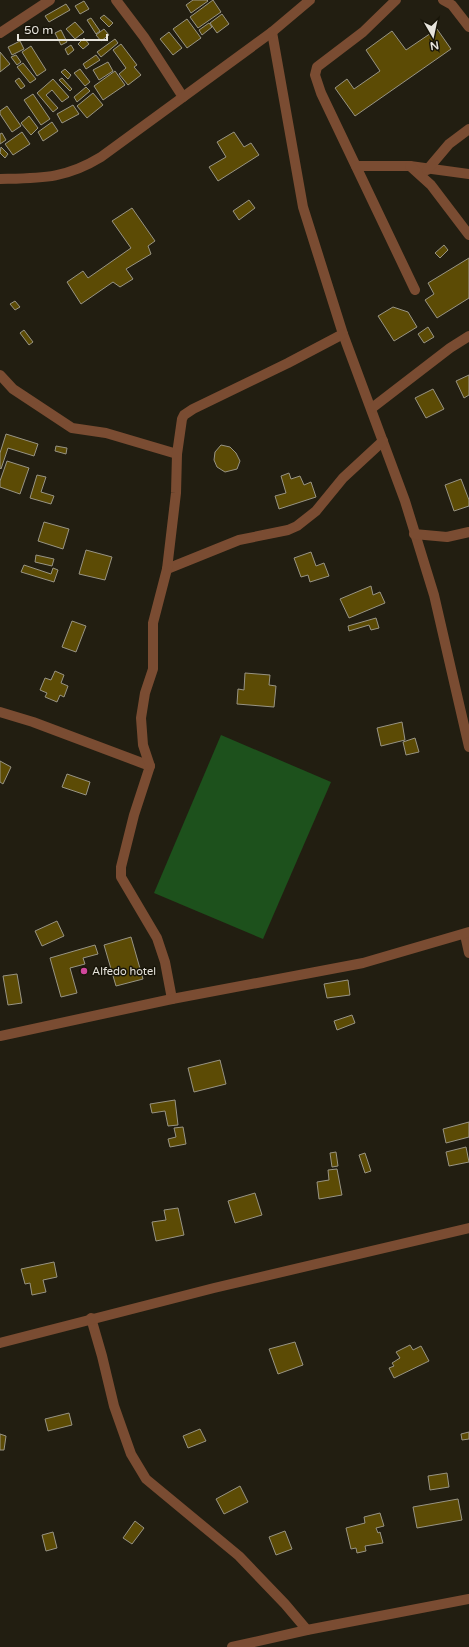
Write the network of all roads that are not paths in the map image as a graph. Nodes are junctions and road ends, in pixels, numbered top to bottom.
1 (50, 0) edge
2 (116, 0) edge
3 (309, 0) edge
4 (396, 0) edge
5 (443, 0) edge
6 (469, 27) edge
7 (0, 32) edge
8 (272, 32) junction
9 (183, 98) junction
10 (469, 129) edge
11 (356, 166) junction
12 (410, 166) junction
13 (427, 170) junction
14 (469, 174) edge
15 (0, 179) edge
16 (469, 235) edge
17 (416, 290) dead end
18 (343, 334) junction
19 (469, 336) edge
20 (0, 375) edge
21 (372, 408) junction
22 (383, 441) junction
23 (177, 454) junction
24 (469, 532) edge
25 (414, 534) junction
26 (167, 569) junction
27 (0, 712) edge
28 (469, 747) edge
29 (150, 766) junction
30 (467, 933) edge
31 (469, 953) edge
32 (172, 998) junction
33 (0, 1036) edge
34 (469, 1228) edge
35 (91, 1318) junction
36 (0, 1343) edge
37 (469, 1599) edge
38 (306, 1630) junction
39 (232, 1647) edge

1 - 7 street
2 - 9 street
3 - 8 street
4 - 11 street
5 - 6 street
8 - 9 street
8 - 18 street
9 - 15 street
10 - 13 street
11 - 12 street
11 - 17 street
12 - 13 street
12 - 16 street
13 - 14 street
18 - 21 street
18 - 23 street
19 - 21 street
20 - 23 street
21 - 22 street
22 - 25 street
22 - 26 street
23 - 26 street
24 - 25 street
25 - 28 street
26 - 29 street
27 - 29 street
29 - 32 street
30 - 31 street
30 - 32 street
32 - 33 street
34 - 35 street
35 - 36 street
35 - 38 street
37 - 38 street
38 - 39 street

